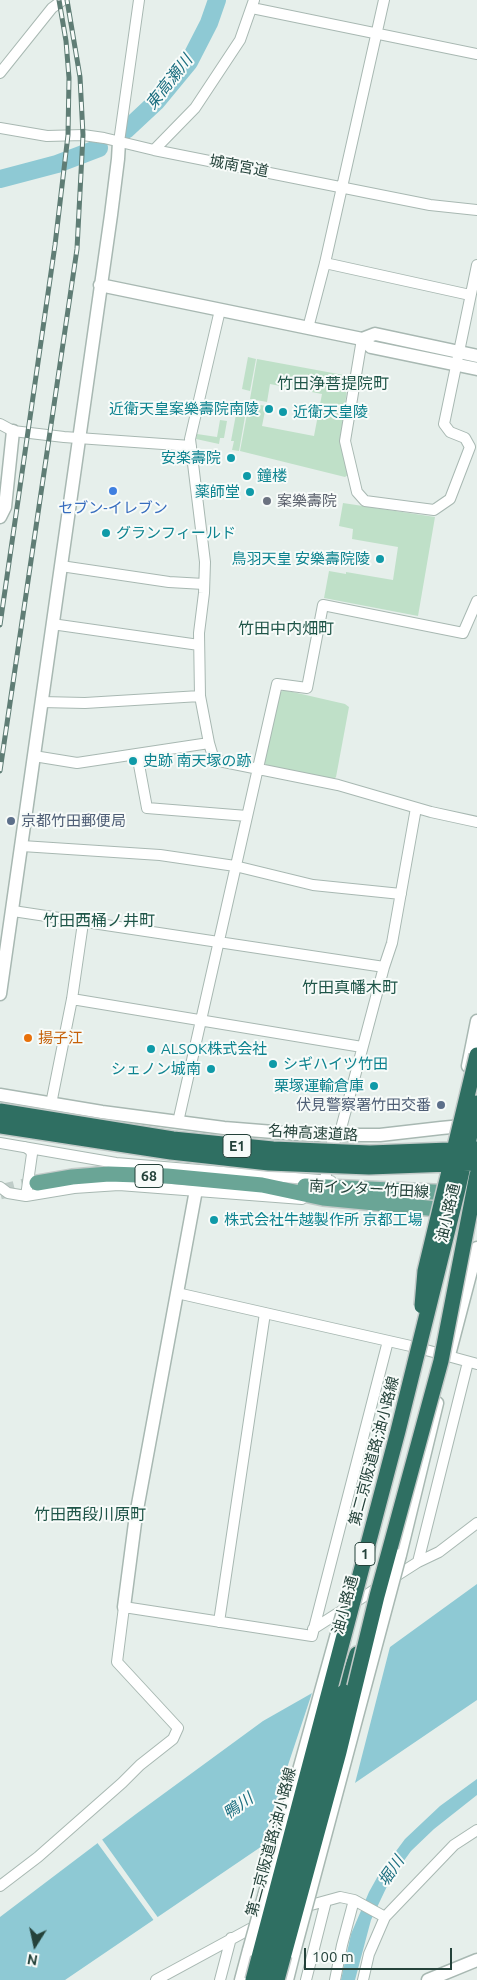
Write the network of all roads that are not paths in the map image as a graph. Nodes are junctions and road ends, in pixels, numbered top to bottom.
1 (63, 0) edge
2 (139, 0) edge
3 (384, 0) edge
4 (253, 4) edge
5 (376, 33) junction
6 (477, 54) edge
7 (0, 73) edge
8 (0, 128) edge
9 (119, 142) junction
10 (154, 150) junction
11 (342, 186) junction
12 (477, 210) edge
13 (325, 263) junction
14 (477, 265) edge
15 (100, 285) junction
16 (470, 295) junction
17 (220, 310) junction
18 (308, 328) junction
19 (362, 339) junction
20 (477, 356) edge
21 (456, 358) junction
22 (477, 369) edge
23 (0, 424) edge
24 (13, 430) junction
25 (79, 438) junction
26 (190, 446) junction
27 (2, 510) edge
28 (61, 566) junction
29 (204, 584) junction
30 (477, 601) edge
31 (52, 624) junction
32 (199, 645) junction
33 (200, 696) junction
34 (42, 702) junction
35 (209, 744) junction
36 (137, 754) junction
37 (34, 756) junction
38 (259, 769) junction
39 (416, 808) junction
40 (247, 816) junction
41 (477, 822) edge
42 (22, 846) junction
43 (236, 866) junction
44 (401, 894) junction
45 (13, 911) junction
46 (83, 923) junction
47 (218, 942) junction
48 (384, 968) junction
49 (0, 994) edge
50 (72, 999) junction
51 (201, 1020) junction
52 (477, 1021) edge
53 (362, 1047) junction
54 (477, 1055) edge
55 (5, 1097) edge
56 (477, 1103) edge
57 (52, 1104) junction
58 (0, 1111) edge
59 (178, 1122) junction
60 (477, 1124) edge
61 (0, 1126) edge
62 (462, 1126) junction
63 (339, 1136) junction
64 (0, 1143) edge
65 (25, 1147) junction
66 (477, 1149) edge
67 (477, 1163) edge
68 (477, 1175) edge
69 (325, 1180) junction
70 (37, 1183) tunnel mouth
71 (262, 1185) junction
72 (0, 1186) edge
73 (358, 1188) junction
74 (196, 1190) junction
75 (452, 1193) junction
76 (477, 1195) edge
77 (26, 1196) junction
78 (323, 1198) junction
79 (477, 1209) edge
80 (448, 1210) junction
81 (477, 1229) edge
82 (477, 1248) edge
83 (177, 1293) junction
84 (265, 1313) junction
85 (388, 1341) junction
86 (416, 1351) junction
87 (444, 1359) junction
88 (473, 1363) edge
89 (477, 1523) edge
90 (418, 1562) junction
91 (377, 1596) junction
92 (124, 1607) junction
93 (219, 1622) junction
94 (313, 1629) junction
95 (477, 1830) edge
96 (0, 1886) edge
97 (354, 1900) junction
98 (326, 1901) junction
99 (385, 1917) junction
100 (231, 1938) junction
101 (172, 1957) dead end
102 (477, 1960) edge
103 (179, 1967) junction
104 (156, 1980) edge
105 (220, 1980) edge
106 (241, 1980) edge
107 (253, 1980) edge
108 (266, 1980) edge
109 (278, 1980) edge
110 (287, 1980) edge
111 (306, 1980) edge
112 (335, 1980) edge
113 (363, 1980) edge
114 (428, 1980) edge

1 - 7 street
2 - 9 street
3 - 5 street
4 - 5 street
4 - 10 street
5 - 6 street
5 - 11 street
8 - 9 street, 城南宮道
9 - 10 street, 城南宮道
9 - 15 street
10 - 11 street, 城南宮道
11 - 12 street, 城南宮道
11 - 13 street
13 - 16 street
13 - 18 street
14 - 16 street
15 - 17 street
15 - 25 street
16 - 21 street
17 - 18 street
17 - 26 street
18 - 19 street
19 - 21 street
19 - 21 street
20 - 21 street
21 - 22 street
23 - 24 street
24 - 25 street
24 - 27 street
25 - 26 street
25 - 28 street
26 - 29 street
28 - 29 street
28 - 31 street
29 - 32 street
30 - 38 street
31 - 32 street
31 - 34 street
32 - 33 street
33 - 34 street
33 - 35 street
34 - 37 street
35 - 36 street
35 - 38 street
36 - 37 street
36 - 40 street
37 - 42 street
38 - 39 street
38 - 40 street
39 - 41 street
39 - 44 street
40 - 43 street
42 - 43 street
42 - 45 street
43 - 44 street
43 - 47 street
44 - 48 street
45 - 46 street
45 - 49 street
46 - 47 street
46 - 50 street
47 - 48 street
47 - 51 street
48 - 53 street
50 - 51 street
50 - 57 street
51 - 53 street
51 - 59 street
52 - 62 street, 油小路通
53 - 63 street
54 - 86 highway, bridge
55 - 57 street
55 - 64 street
56 - 86 highway, 第二京阪道路;油小路線 / 1, bridge
57 - 59 street
58 - 66 highway, 名神高速道路 / E1, bridge
59 - 63 street
60 - 62 main road
61 - 67 highway, 名神高速道路 / E1, bridge
62 - 63 street
62 - 75 main road, 油小路通
63 - 69 street
64 - 65 street
65 - 69 street
65 - 77 street
68 - 87 highway, 1, bridge
69 - 73 street
70 - 71 main road, 南インター竹田線 / 68
71 - 73 main road, 南インター竹田線 / 68
71 - 78 main road, 南インター竹田線 / 68
72 - 77 street
73 - 75 main road, 南インター竹田線 / 68
74 - 77 street
74 - 78 street
74 - 83 street
75 - 76 main road, 南インター竹田線 / 68
75 - 80 main road, 油小路通
78 - 80 main road, 南インター竹田線 / 68
79 - 80 main road, 南インター竹田線 / 68
80 - 86 street, 油小路通
81 - 87 highway, bridge
82 - 87 street
83 - 84 street
83 - 92 street
84 - 85 street
84 - 93 street
85 - 86 street
85 - 94 street
86 - 87 street
86 - 106 street, 油小路通, bridge
86 - 107 highway, 第二京阪道路;油小路線 / 1, bridge
87 - 88 street
87 - 91 highway, 1, bridge
87 - 110 street, bridge
88 - 90 street
89 - 90 street
90 - 94 street
91 - 108 highway, bridge
91 - 109 highway, 1, bridge
92 - 93 street
92 - 96 street
93 - 94 street
95 - 99 street
97 - 98 street
97 - 99 street
97 - 112 street
98 - 100 street
98 - 111 street
99 - 113 street
100 - 103 street
100 - 105 street
101 - 103 street
102 - 114 street
103 - 104 street

